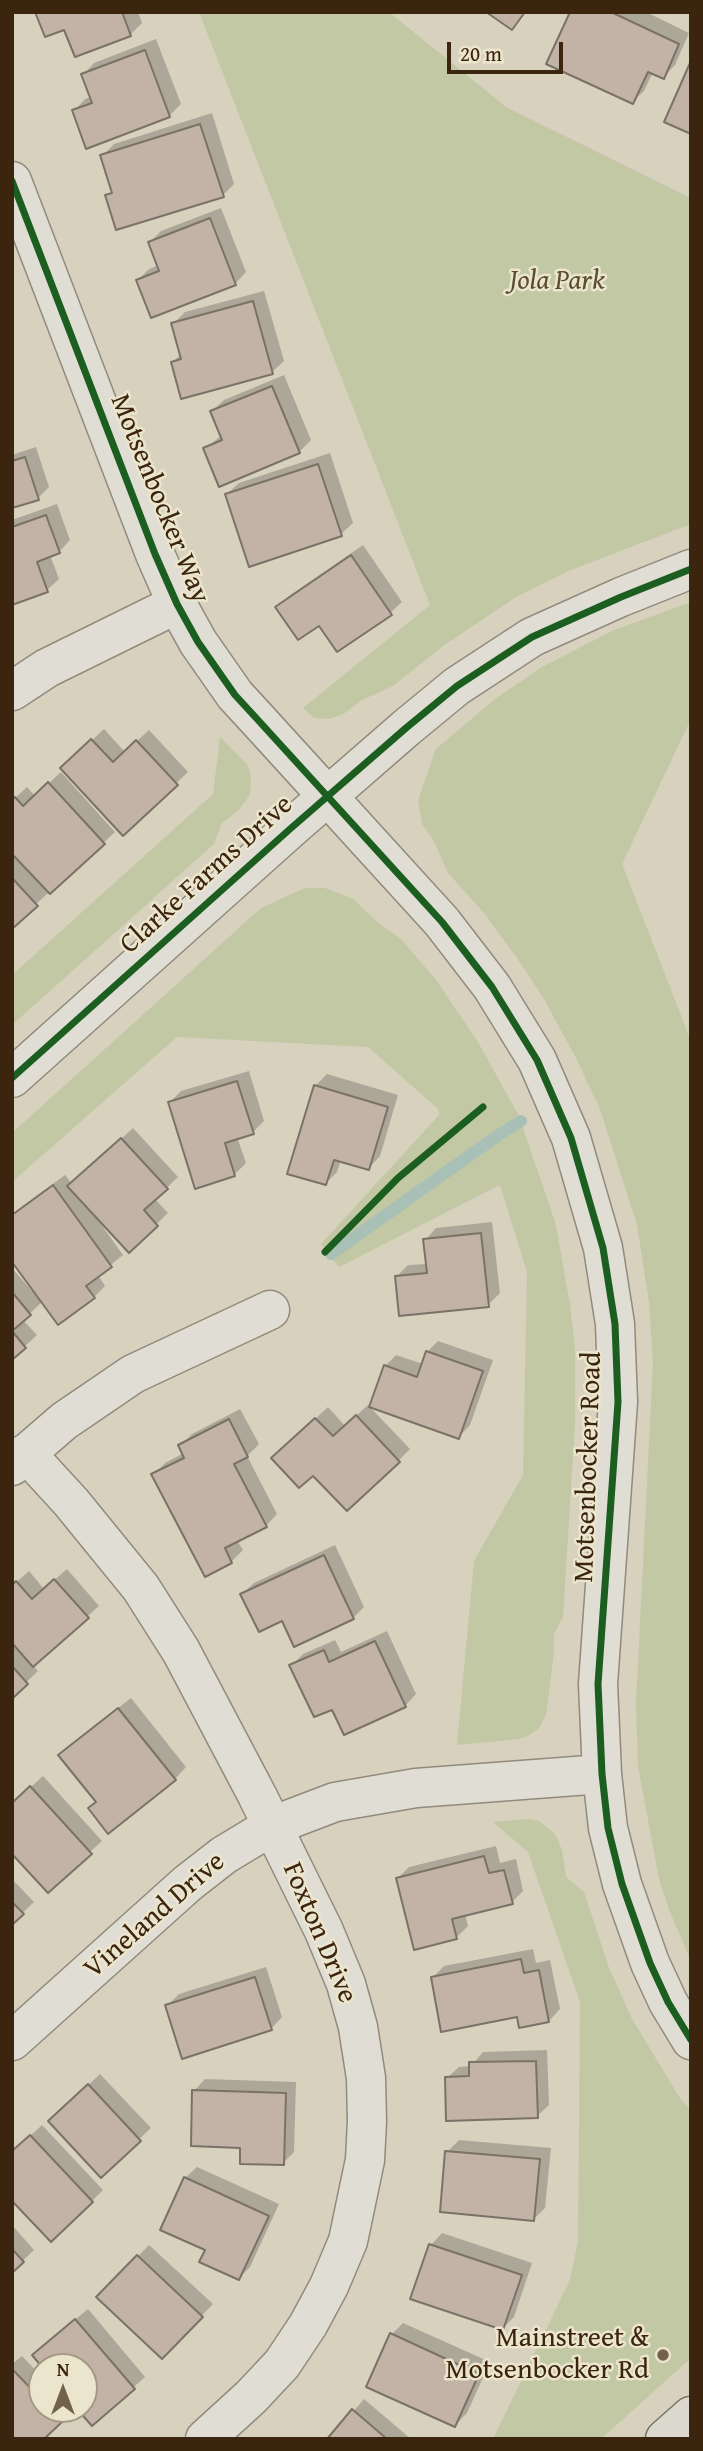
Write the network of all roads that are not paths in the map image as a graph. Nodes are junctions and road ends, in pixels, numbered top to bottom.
1 (12, 181) edge
2 (691, 569) edge
3 (177, 604) junction
4 (12, 691) edge
5 (327, 798) junction
6 (12, 1078) edge
7 (270, 1310) dead end
8 (19, 1460) edge
9 (602, 1773) junction
10 (272, 1826) junction
11 (691, 2040) edge
12 (12, 2041) edge
13 (691, 2416) edge
14 (205, 2439) edge
15 (665, 2439) edge

1 - 3 street, Motsenbocker Way
2 - 5 street, Clarke Farms Drive
3 - 4 street
3 - 5 street, Motsenbocker Way
5 - 6 street, Clarke Farms Drive
5 - 9 street, Motsenbocker Road
7 - 8 street
8 - 10 street, Foxton Drive
9 - 10 street, Vineland Drive
9 - 11 street, Motsenbocker Road
10 - 12 street, Vineland Drive
10 - 14 street, Foxton Drive
13 - 15 main road

